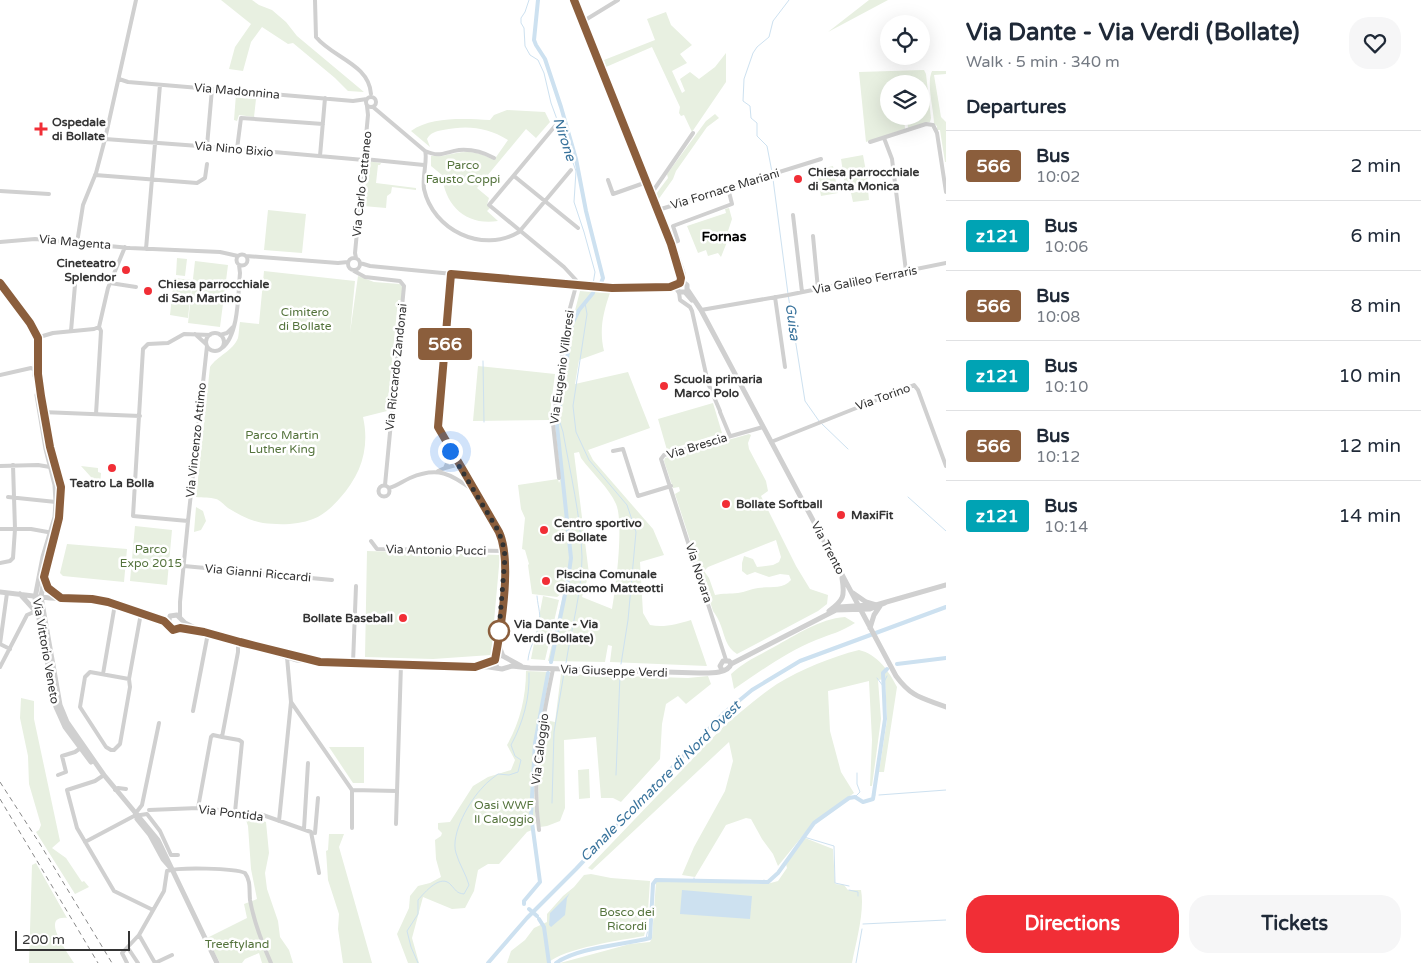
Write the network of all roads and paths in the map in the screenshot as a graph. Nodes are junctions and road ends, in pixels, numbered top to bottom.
1 (136, 0) edge
2 (315, 0) edge
3 (574, 0) edge
4 (618, 0) edge
5 (582, 22) junction
6 (119, 79) junction
7 (160, 85) junction
8 (212, 89) junction
9 (371, 94) dead end
10 (325, 98) junction
11 (368, 99) junction
12 (356, 100) junction
13 (376, 100) junction
14 (370, 106) junction
15 (381, 114) junction
16 (323, 124) junction
17 (554, 126) dead end
18 (693, 134) dead end
19 (105, 138) junction
20 (884, 138) junction
21 (155, 142) junction
22 (870, 142) dead end
23 (207, 146) junction
24 (237, 149) junction
25 (425, 151) junction
26 (320, 156) junction
27 (494, 158) dead end
28 (821, 159) dead end
29 (364, 160) junction
30 (207, 164) dead end
31 (424, 165) junction
32 (571, 170) dead end
33 (96, 175) junction
34 (514, 176) junction
35 (152, 179) junction
36 (608, 180) dead end
37 (647, 182) junction
38 (728, 188) junction
39 (0, 191) edge
40 (946, 192) edge
41 (49, 194) dead end
42 (651, 194) junction
43 (546, 201) junction
44 (658, 210) junction
45 (793, 215) dead end
46 (578, 228) dead end
47 (521, 231) junction
48 (812, 236) dead end
49 (0, 242) edge
50 (77, 243) junction
51 (671, 244) junction
52 (125, 247) junction
53 (148, 249) junction
54 (261, 256) joint
55 (237, 258) junction
56 (247, 258) junction
57 (354, 258) junction
58 (347, 264) junction
59 (946, 264) edge
60 (241, 265) junction
61 (358, 267) junction
62 (906, 272) junction
63 (451, 274) junction
64 (0, 283) edge
65 (110, 283) junction
66 (75, 285) dead end
67 (576, 286) junction
68 (136, 287) dead end
69 (681, 287) junction
70 (818, 289) junction
71 (802, 292) junction
72 (775, 297) junction
73 (701, 310) junction
74 (705, 319) junction
75 (234, 325) junction
76 (100, 327) junction
77 (71, 332) junction
78 (195, 334) junction
79 (210, 335) junction
80 (220, 335) junction
81 (36, 337) junction
82 (207, 345) junction
83 (222, 348) junction
84 (218, 352) junction
85 (206, 360) junction
86 (785, 367) dead end
87 (36, 370) junction
88 (0, 375) edge
89 (41, 412) junction
90 (96, 414) junction
91 (140, 416) junction
92 (763, 427) junction
93 (730, 436) junction
94 (771, 442) junction
95 (450, 451) junction
96 (613, 451) dead end
97 (51, 458) junction
98 (13, 465) junction
99 (38, 465) junction
100 (0, 466) edge
101 (460, 466) junction
102 (946, 466) edge
103 (50, 467) junction
104 (445, 468) junction
105 (436, 472) junction
106 (464, 474) junction
107 (453, 476) junction
108 (559, 478) dead end
109 (385, 485) junction
110 (671, 486) junction
111 (389, 490) junction
112 (476, 492) junction
113 (8, 497) dead end
114 (15, 498) junction
115 (56, 502) junction
116 (188, 521) junction
117 (0, 528) edge
118 (15, 529) junction
119 (53, 534) junction
120 (370, 542) dead end
121 (505, 551) junction
122 (0, 563) edge
123 (184, 566) junction
124 (841, 573) junction
125 (44, 577) junction
126 (332, 580) dead end
127 (946, 585) edge
128 (356, 586) dead end
129 (851, 591) junction
130 (0, 592) edge
131 (7, 593) junction
132 (20, 594) junction
133 (38, 596) junction
134 (61, 598) junction
135 (180, 603) junction
136 (115, 604) junction
137 (880, 605) junction
138 (859, 607) junction
139 (832, 610) junction
140 (38, 612) junction
141 (143, 614) junction
142 (821, 617) junction
143 (181, 618) junction
144 (170, 619) junction
145 (866, 620) junction
146 (501, 623) junction
147 (180, 628) junction
148 (870, 628) junction
149 (206, 632) junction
150 (240, 642) junction
151 (10, 649) junction
152 (502, 655) junction
153 (287, 656) junction
154 (495, 659) junction
155 (508, 659) junction
156 (726, 660) junction
157 (353, 663) junction
158 (401, 664) junction
159 (731, 664) junction
160 (0, 667) edge
161 (475, 667) junction
162 (506, 667) junction
163 (523, 667) junction
164 (498, 668) junction
165 (553, 669) junction
166 (721, 669) junction
167 (103, 674) junction
168 (129, 679) junction
169 (290, 702) junction
170 (945, 706) edge
171 (193, 711) dead end
172 (159, 724) dead end
173 (222, 737) junction
174 (82, 747) junction
175 (308, 763) dead end
176 (58, 774) dead end
177 (102, 776) junction
178 (126, 789) dead end
179 (116, 790) junction
180 (352, 790) junction
181 (397, 791) junction
182 (318, 798) dead end
183 (198, 808) junction
184 (149, 810) dead end
185 (235, 812) junction
186 (136, 815) junction
187 (279, 821) junction
188 (396, 824) dead end
189 (352, 828) dead end
190 (304, 829) junction
191 (539, 830) dead end
192 (313, 833) junction
193 (85, 842) junction
194 (178, 855) dead end
195 (172, 870) junction
196 (319, 873) dead end
197 (153, 910) junction
198 (139, 935) junction
199 (128, 948) junction
200 (172, 955) dead end
201 (127, 963) edge
202 (138, 963) edge
203 (155, 963) edge
204 (217, 963) edge
205 (271, 963) edge

1 - 6 street
2 - 9 street
3 - 5 street
4 - 5 street
5 - 37 street
6 - 7 street, Via Madonnina
6 - 19 street
7 - 8 street, Via Madonnina
7 - 21 street
8 - 10 street, Via Madonnina
8 - 23 street
10 - 12 street, Via Madonnina
10 - 16 street
11 - 12 street, Via Madonnina
11 - 13 street, Via Madonnina
11 - 14 street
12 - 14 street, Via Madonnina
13 - 14 street
13 - 15 street
14 - 15 street, Via Madonnina
14 - 29 street, Via Carlo Cattaneo
15 - 25 street, Via Madonnina
16 - 24 street
16 - 26 street
17 - 34 street
18 - 42 street
19 - 21 street, Via Nino Bixio
19 - 33 street
20 - 22 street
20 - 40 street
20 - 62 street
21 - 23 street, Via Nino Bixio
21 - 35 street
23 - 24 street, Via Nino Bixio
24 - 26 street, Via Nino Bixio
25 - 27 street
25 - 31 street
26 - 29 street, Via Nino Bixio
28 - 38 street, Via Fornace Mariani
29 - 31 street, Via Nino Bixio
29 - 57 street, Via Carlo Cattaneo
30 - 35 street
31 - 47 street
32 - 43 street
33 - 35 street
33 - 50 street
34 - 43 street
34 - 47 street
35 - 53 street
36 - 37 street
37 - 42 street
38 - 44 street, Via Fornace Mariani
38 - 51 street
39 - 41 street
42 - 44 street
43 - 46 street
43 - 47 street
44 - 51 street
45 - 71 street
47 - 67 street
48 - 70 street
49 - 50 street, Via Magenta
50 - 52 street, Via Magenta
51 - 69 street
52 - 53 street, Via Magenta
52 - 65 street
53 - 55 street, Via Magenta
54 - 56 street, Via Magenta
54 - 58 street, Via Riccardo Zandonai
55 - 56 street, Via Magenta
55 - 60 street
56 - 60 street
57 - 58 street
57 - 61 street
58 - 61 street, Via Riccardo Zandonai
59 - 62 street, Via Galileo Ferraris
60 - 75 street
61 - 63 street
61 - 109 street, Via Riccardo Zandonai
62 - 70 street, Via Galileo Ferraris
63 - 67 street
63 - 95 street
64 - 81 street
65 - 68 street
65 - 76 street
66 - 77 street
67 - 69 street
67 - 108 street, Via Eugenio Villoresi
69 - 73 street
69 - 74 street
69 - 93 street
70 - 71 street, Via Galileo Ferraris
71 - 72 street, Via Galileo Ferraris
72 - 73 street, Via Galileo Ferraris
72 - 86 street
73 - 74 street
74 - 92 street, Via Trento
75 - 80 street
75 - 83 street
76 - 77 street
76 - 90 street
77 - 81 street
78 - 79 street
78 - 82 street
78 - 91 street
79 - 80 street
79 - 82 street
80 - 83 street
81 - 87 street, Via Vittorio Veneto
82 - 84 street
82 - 85 street, Via Vincenzo Attimo
83 - 84 street
84 - 85 street
85 - 116 street, Via Vincenzo Attimo
87 - 88 street
87 - 89 street, Via Vittorio Veneto
89 - 90 street
89 - 97 street, Via Vittorio Veneto
90 - 91 street
91 - 116 street
92 - 93 street, Via Brescia
92 - 94 street, Via Trento
93 - 110 street, Via Brescia
94 - 102 street, Via Torino
94 - 124 street, Via Trento
95 - 101 street
95 - 104 street
96 - 110 street
97 - 99 street
97 - 103 street, Via Vittorio Veneto
97 - 119 street, Via Vittorio Veneto
98 - 99 street
98 - 100 street
98 - 114 street
99 - 103 street
101 - 104 street
101 - 106 street
103 - 115 street, Via Vittorio Veneto
104 - 105 street
105 - 107 street
105 - 111 street
106 - 107 street
106 - 112 street
107 - 112 street
109 - 111 street
109 - 111 street
110 - 156 street, Via Novara
112 - 121 street
113 - 114 street
114 - 115 street
114 - 118 street
115 - 119 street, Via Vittorio Veneto
116 - 123 street, Via Vincenzo Attimo
117 - 118 street
118 - 119 street
118 - 122 street
119 - 125 street, Via Vittorio Veneto
119 - 133 street, Via Vittorio Veneto
120 - 121 street, Via Antonio Pucci
121 - 146 street
123 - 126 street, Via Gianni Riccardi
123 - 135 street, Via Vincenzo Attimo
124 - 129 street, Via Trento
124 - 139 street
125 - 133 street, Via Vittorio Veneto
125 - 134 street
127 - 137 street
128 - 157 street
129 - 137 street
129 - 138 street, Via Trento
130 - 131 street
131 - 132 street
131 - 151 street
132 - 133 street
132 - 140 street
133 - 134 street
133 - 140 street, Via Vittorio Veneto
133 - 174 street, Via Vittorio Veneto
134 - 136 street
135 - 143 street, Via Vincenzo Attimo
135 - 144 street, Via Vincenzo Attimo
136 - 141 street
136 - 167 street
137 - 138 street
137 - 148 street
138 - 139 street
138 - 142 street
138 - 145 street, Via Trento
139 - 142 street
140 - 151 street
140 - 174 street, Via Vittorio Veneto
141 - 144 street
141 - 168 street
142 - 145 street
142 - 159 street
143 - 144 street
143 - 147 street
143 - 149 street
144 - 147 street
145 - 148 street, Via Trento
146 - 152 street
146 - 154 street
147 - 149 street
148 - 170 street, Via Trento
149 - 150 street
149 - 171 street
150 - 153 street
150 - 173 street
151 - 160 street
152 - 154 street
152 - 155 street
153 - 157 street
153 - 169 street
154 - 161 street
154 - 164 street
155 - 162 street
155 - 163 street, Via Giuseppe Verdi
156 - 159 street
156 - 166 street
157 - 158 street
158 - 161 street
158 - 181 street
159 - 166 street
161 - 164 street
162 - 163 street, Via Giuseppe Verdi
162 - 164 street
163 - 165 street, Via Giuseppe Verdi
165 - 166 street, Via Giuseppe Verdi
165 - 191 street, Via Caloggio
167 - 168 street
167 - 168 street
169 - 180 street
169 - 187 street
172 - 186 street
173 - 183 street
173 - 185 street
174 - 176 street
174 - 177 street, Via Vittorio Veneto
175 - 190 street
177 - 179 street, Via Vittorio Veneto
177 - 186 street, Via Vittorio Veneto
177 - 193 street
178 - 179 street
179 - 186 street, Via Vittorio Veneto
180 - 181 street
180 - 189 street
181 - 188 street
182 - 192 street
183 - 184 street, Via Pontida
183 - 185 street, Via Pontida
185 - 187 street, Via Pontida
186 - 193 street
186 - 194 street
186 - 195 street, Via Vittorio Veneto
187 - 190 street, Via Pontida
190 - 192 street, Via Pontida
192 - 196 street
193 - 197 street
195 - 197 street
195 - 204 street, Via Vittorio Veneto
195 - 205 street
197 - 198 street
198 - 199 street
198 - 203 street
199 - 201 street
199 - 202 street
200 - 203 street

